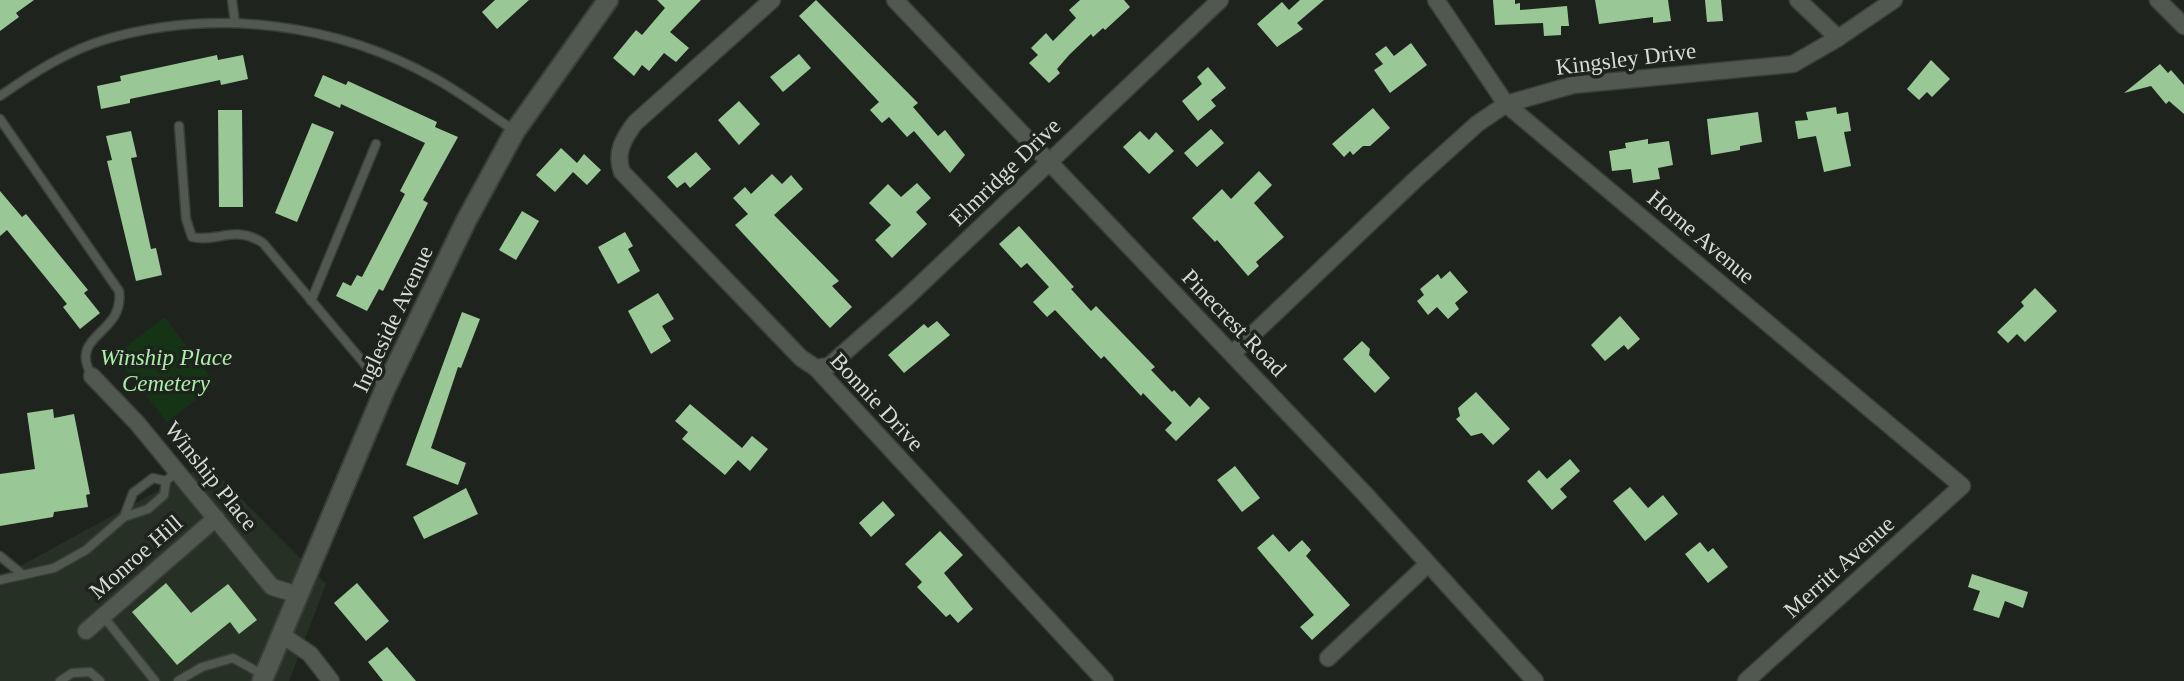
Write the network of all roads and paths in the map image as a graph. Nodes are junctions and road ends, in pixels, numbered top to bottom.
1 (233, 0) edge
2 (608, 0) edge
3 (772, 0) edge
4 (895, 0) edge
5 (1220, 0) edge
6 (1436, 0) edge
7 (1798, 0) edge
8 (1894, 0) edge
9 (2158, 0) edge
10 (235, 23) junction
11 (2184, 26) edge
12 (1839, 38) junction
13 (0, 96) edge
14 (1506, 104) junction
15 (0, 119) edge
16 (178, 126) dead end
17 (515, 131) junction
18 (376, 144) dead end
19 (1047, 162) junction
20 (311, 301) junction
21 (1232, 354) junction
22 (816, 368) junction
23 (92, 376) joint
24 (386, 389) junction
25 (172, 476) junction
26 (1962, 486) joint
27 (124, 517) junction
28 (216, 518) junction
29 (0, 556) edge
30 (1428, 564) junction
31 (23, 575) junction
32 (0, 580) edge
33 (299, 595) junction
34 (103, 616) junction
35 (86, 631) dead end
36 (282, 635) junction
37 (1328, 658) dead end
38 (263, 678) edge
39 (60, 681) edge
40 (100, 681) edge
41 (155, 681) edge
42 (178, 681) edge
43 (331, 681) edge
44 (1105, 681) edge
45 (1535, 681) edge
46 (1746, 681) edge

1 - 10 lane
2 - 17 street, Ingleside Avenue
3 - 22 street, Bonnie Drive
4 - 19 street, Pinecrest Road
5 - 19 street, Elmridge Drive
6 - 14 street, Horne Avenue
7 - 12 street
8 - 12 street, Kingsley Drive
9 - 11 street
10 - 13 lane
10 - 17 lane
12 - 14 street, Kingsley Drive
14 - 21 street, Kingsley Drive
14 - 26 street, Horne Avenue
15 - 23 lane
16 - 20 lane
17 - 24 street, Ingleside Avenue
18 - 20 lane
19 - 21 street, Pinecrest Road
19 - 22 street, Elmridge Drive
20 - 24 lane
21 - 30 street, Pinecrest Road
22 - 44 street, Bonnie Drive
23 - 25 street, Winship Place
24 - 33 street, Ingleside Avenue
25 - 27 lane
25 - 27 lane
25 - 28 street, Winship Place
26 - 46 street, Merritt Avenue
27 - 31 lane
28 - 33 street, Winship Place
28 - 34 street, Monroe Hill
29 - 31 lane
30 - 37 street
30 - 45 street, Pinecrest Road
31 - 32 lane
33 - 36 street, Ingleside Avenue
34 - 35 street, Monroe Hill
34 - 41 lane
36 - 38 street, Ingleside Avenue
36 - 43 street
38 - 42 lane
39 - 40 lane

